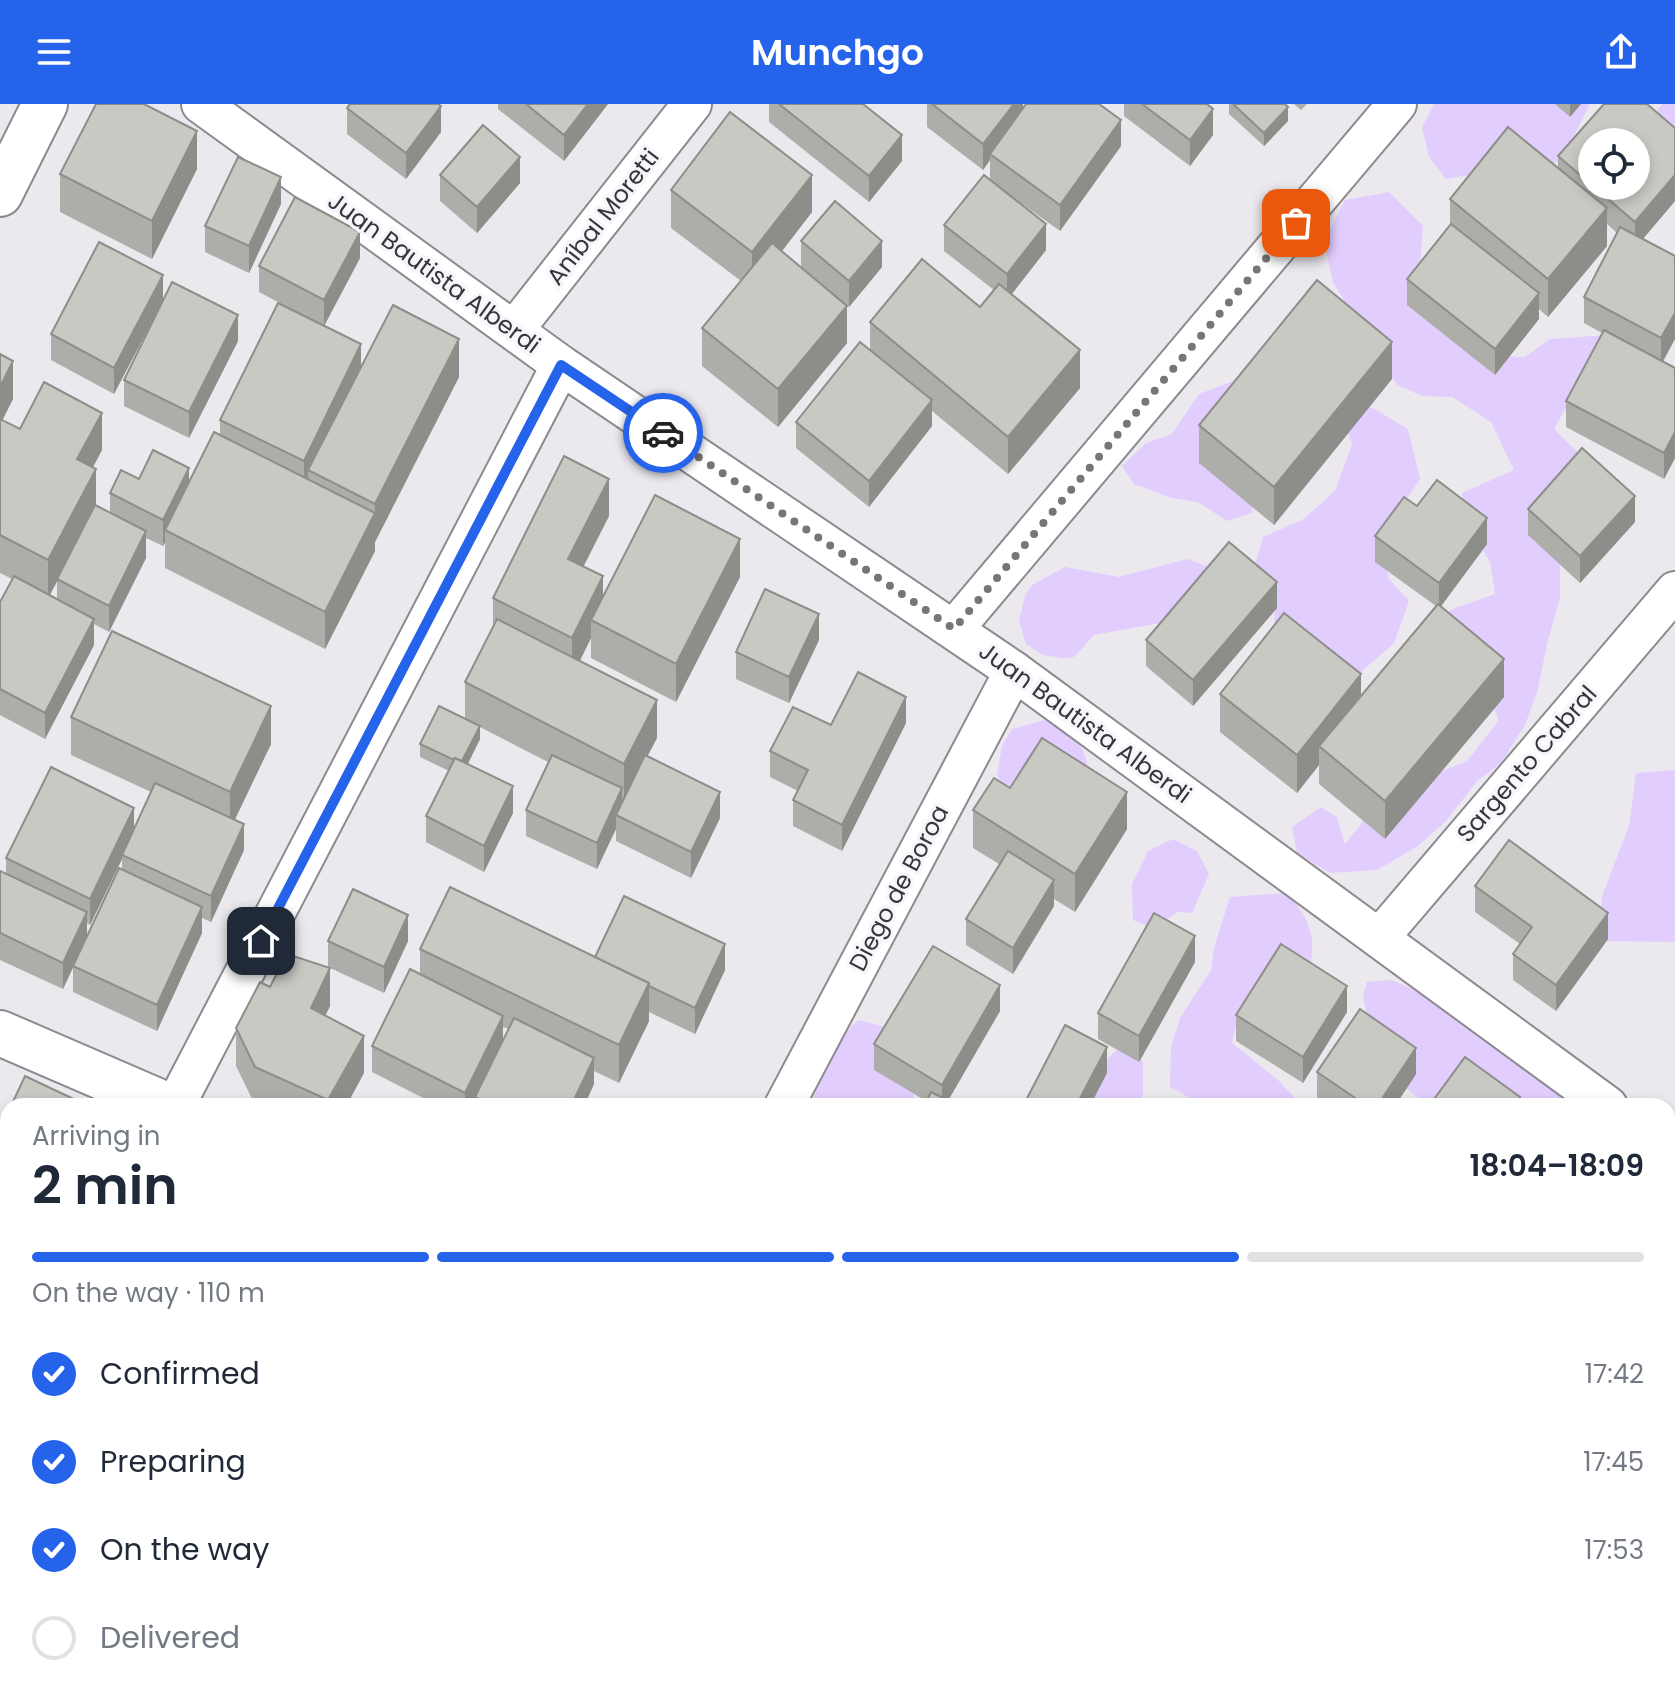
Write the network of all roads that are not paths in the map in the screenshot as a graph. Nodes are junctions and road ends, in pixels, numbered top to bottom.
1 (45, 104) edge
2 (201, 104) edge
3 (692, 104) edge
4 (1397, 104) edge
5 (0, 194) edge
6 (514, 330) junction
7 (561, 365) junction
8 (1675, 591) edge
9 (954, 629) junction
10 (1014, 671) junction
11 (1380, 937) junction
12 (0, 1033) edge
13 (150, 1098) edge
14 (179, 1098) edge
15 (788, 1098) edge
16 (1597, 1098) edge

1 - 5 main road
2 - 6 street, Juan Bautista Alberdi
3 - 6 street, Aníbal Moretti
4 - 9 street
6 - 7 street, Juan Bautista Alberdi
7 - 9 street, Juan Bautista Alberdi
7 - 14 street
8 - 11 street, Sargento Cabral
9 - 10 street, Juan Bautista Alberdi
10 - 11 street, Juan Bautista Alberdi
10 - 15 street, Diego de Boroa
11 - 16 street, Juan Bautista Alberdi
12 - 13 main road

